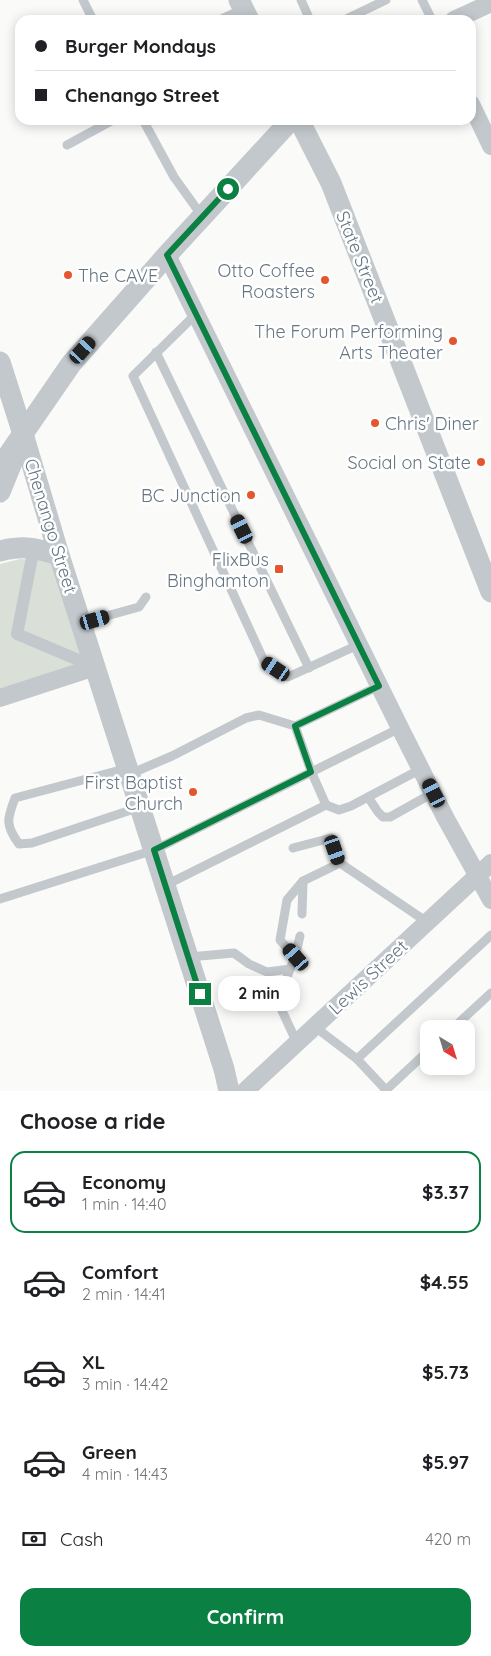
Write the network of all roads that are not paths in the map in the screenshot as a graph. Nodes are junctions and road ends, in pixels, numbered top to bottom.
1 (83, 0) edge
2 (300, 0) edge
3 (386, 0) edge
4 (422, 0) edge
5 (491, 3) edge
6 (244, 10) edge
7 (90, 15) edge
8 (232, 15) edge
9 (308, 15) edge
10 (354, 15) edge
11 (430, 15) edge
12 (465, 15) edge
13 (476, 114) edge
14 (104, 125) edge
15 (146, 125) edge
16 (286, 125) edge
17 (302, 125) edge
18 (67, 145) dead end
19 (491, 146) edge
20 (202, 216) junction
21 (167, 255) junction
22 (196, 314) junction
23 (156, 352) junction
24 (0, 362) edge
25 (23, 434) junction
26 (0, 467) edge
27 (0, 492) edge
28 (34, 547) junction
29 (0, 551) edge
30 (59, 555) junction
31 (491, 592) edge
32 (146, 597) dead end
33 (81, 624) junction
34 (358, 645) junction
35 (95, 667) junction
36 (309, 668) junction
37 (379, 686) junction
38 (0, 698) edge
39 (295, 726) junction
40 (400, 728) junction
41 (421, 769) junction
42 (129, 771) junction
43 (311, 772) junction
44 (434, 793) junction
45 (368, 797) junction
46 (326, 805) junction
47 (140, 807) junction
48 (293, 848) dead end
49 (154, 850) junction
50 (340, 863) junction
51 (491, 863) edge
52 (477, 876) junction
53 (303, 881) junction
54 (165, 885) junction
55 (0, 899) edge
56 (491, 900) edge
57 (302, 914) dead end
58 (428, 922) junction
59 (491, 935) edge
60 (300, 936) dead end
61 (188, 957) junction
62 (296, 957) junction
63 (290, 969) junction
64 (491, 993) edge
65 (462, 1020) edge
66 (315, 1027) junction
67 (297, 1043) junction
68 (420, 1058) edge
69 (357, 1059) junction
70 (229, 1091) edge
71 (245, 1091) edge

1 - 7 lane
2 - 9 lane
3 - 10 lane
4 - 11 lane
5 - 12 street
6 - 8 lane
13 - 19 street
14 - 18 lane
15 - 20 lane
16 - 20 street
17 - 31 street, State Street
20 - 21 street
21 - 22 street
21 - 25 street
22 - 23 lane
22 - 34 street
23 - 36 lane
23 - 36 lane
24 - 25 street, Chenango Street
25 - 26 street
25 - 27 street
25 - 30 street, Chenango Street
28 - 29 street
28 - 30 street
28 - 35 street
30 - 33 street, Chenango Street
32 - 33 lane
33 - 35 street, Chenango Street
34 - 36 lane
34 - 37 street
35 - 38 street
35 - 42 street, Chenango Street
37 - 39 lane
37 - 40 street
39 - 42 lane
39 - 43 lane
40 - 41 street
40 - 43 lane
41 - 44 street
41 - 45 lane
42 - 47 street, Chenango Street
42 - 47 lane
43 - 46 lane
43 - 49 lane
44 - 45 lane
44 - 52 street
45 - 46 lane
46 - 54 lane
47 - 49 street, Chenango Street
48 - 50 lane
49 - 54 street, Chenango Street
49 - 55 lane
50 - 53 lane
50 - 58 lane
51 - 52 street, Lewis Street
52 - 56 street
52 - 58 street, Lewis Street
53 - 57 lane
53 - 62 lane
54 - 61 street, Chenango Street
58 - 66 street, Lewis Street
59 - 69 lane
60 - 62 lane
61 - 63 lane
61 - 70 street, Chenango Street
62 - 63 lane
63 - 67 lane
64 - 65 lane
66 - 67 street, Lewis Street
66 - 69 lane
67 - 71 street, Lewis Street
68 - 69 lane

